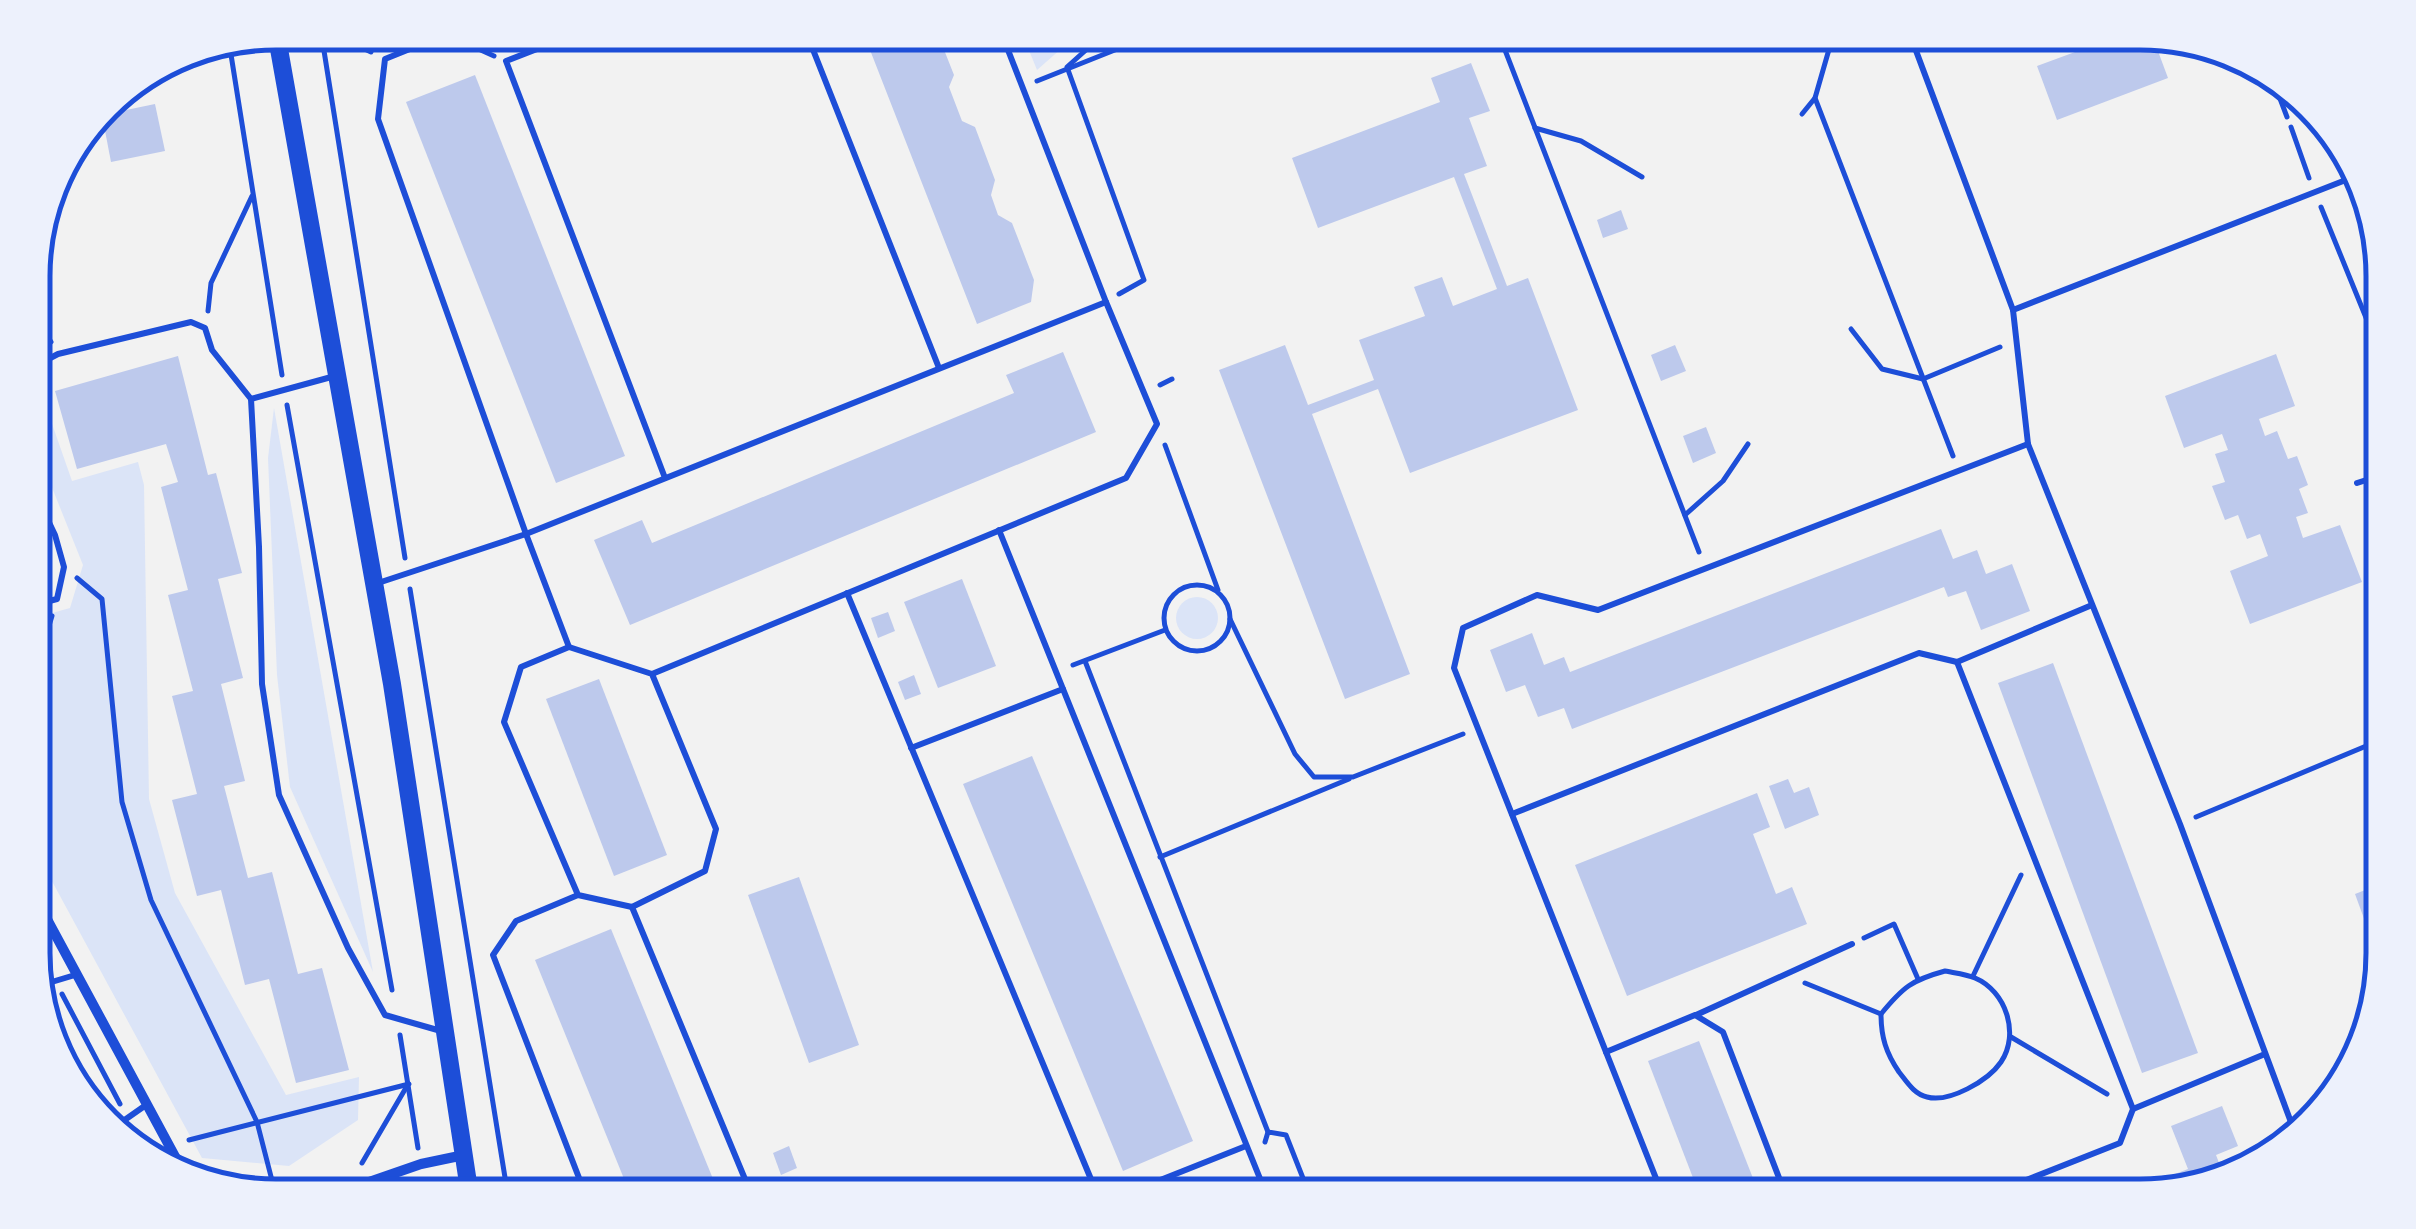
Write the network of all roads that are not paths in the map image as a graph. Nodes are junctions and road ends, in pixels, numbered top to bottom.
1 (279, 50) edge
2 (407, 50) edge
3 (535, 50) edge
4 (813, 50) edge
5 (1008, 50) edge
6 (1915, 50) edge
7 (2345, 180) edge
8 (1106, 302) junction
9 (2013, 310) junction
10 (50, 358) edge
11 (940, 368) junction
12 (336, 375) junction
13 (251, 399) junction
14 (2028, 444) junction
15 (665, 478) junction
16 (2366, 480) edge
17 (2357, 483) dead end
18 (50, 525) edge
19 (1000, 530) junction
20 (526, 534) junction
21 (374, 585) junction
22 (848, 593) junction
23 (50, 601) edge
24 (2092, 606) junction
25 (569, 646) junction
26 (1957, 662) junction
27 (652, 674) junction
28 (1063, 690) junction
29 (912, 748) junction
30 (1512, 814) junction
31 (578, 895) junction
32 (632, 907) junction
33 (50, 926) edge
34 (1852, 944) road end
35 (75, 975) junction
36 (52, 982) edge
37 (1695, 1015) junction
38 (445, 1032) junction
39 (1606, 1052) junction
40 (2265, 1054) junction
41 (146, 1105) junction
42 (2133, 1109) junction
43 (124, 1120) edge
44 (2290, 1122) edge
45 (1246, 1146) junction
46 (173, 1154) edge
47 (464, 1155) junction
48 (381, 1179) edge
49 (468, 1179) edge
50 (579, 1179) edge
51 (745, 1179) edge
52 (1091, 1179) edge
53 (1163, 1179) edge
54 (1259, 1179) edge
55 (1655, 1179) edge
56 (1780, 1179) edge
57 (2029, 1179) edge

1 - 12 street
2 - 20 lane
3 - 15 lane
4 - 11 lane
5 - 8 lane
6 - 9 lane
7 - 9 lane
8 - 11 lane
8 - 19 lane
9 - 14 lane
10 - 13 lane
11 - 15 lane
12 - 13 lane
12 - 21 street
13 - 38 lane
14 - 24 lane
14 - 30 lane
15 - 20 lane
16 - 17 lane
18 - 23 lane
19 - 22 lane
19 - 28 lane
20 - 21 lane
20 - 25 lane
21 - 38 street
22 - 27 lane
22 - 29 lane
24 - 26 lane
24 - 40 lane
25 - 27 lane
25 - 31 lane
26 - 30 lane
26 - 42 lane
27 - 32 lane
28 - 29 lane
28 - 45 lane
29 - 52 lane
30 - 39 lane
31 - 32 lane
31 - 50 lane
32 - 51 lane
33 - 35 street
34 - 37 lane
35 - 36 lane
35 - 41 street
37 - 39 lane
37 - 56 lane
38 - 47 street
39 - 55 lane
40 - 42 lane
40 - 44 lane
41 - 43 lane
41 - 46 street
42 - 57 lane
45 - 53 lane
45 - 54 lane
47 - 48 street
47 - 49 street

